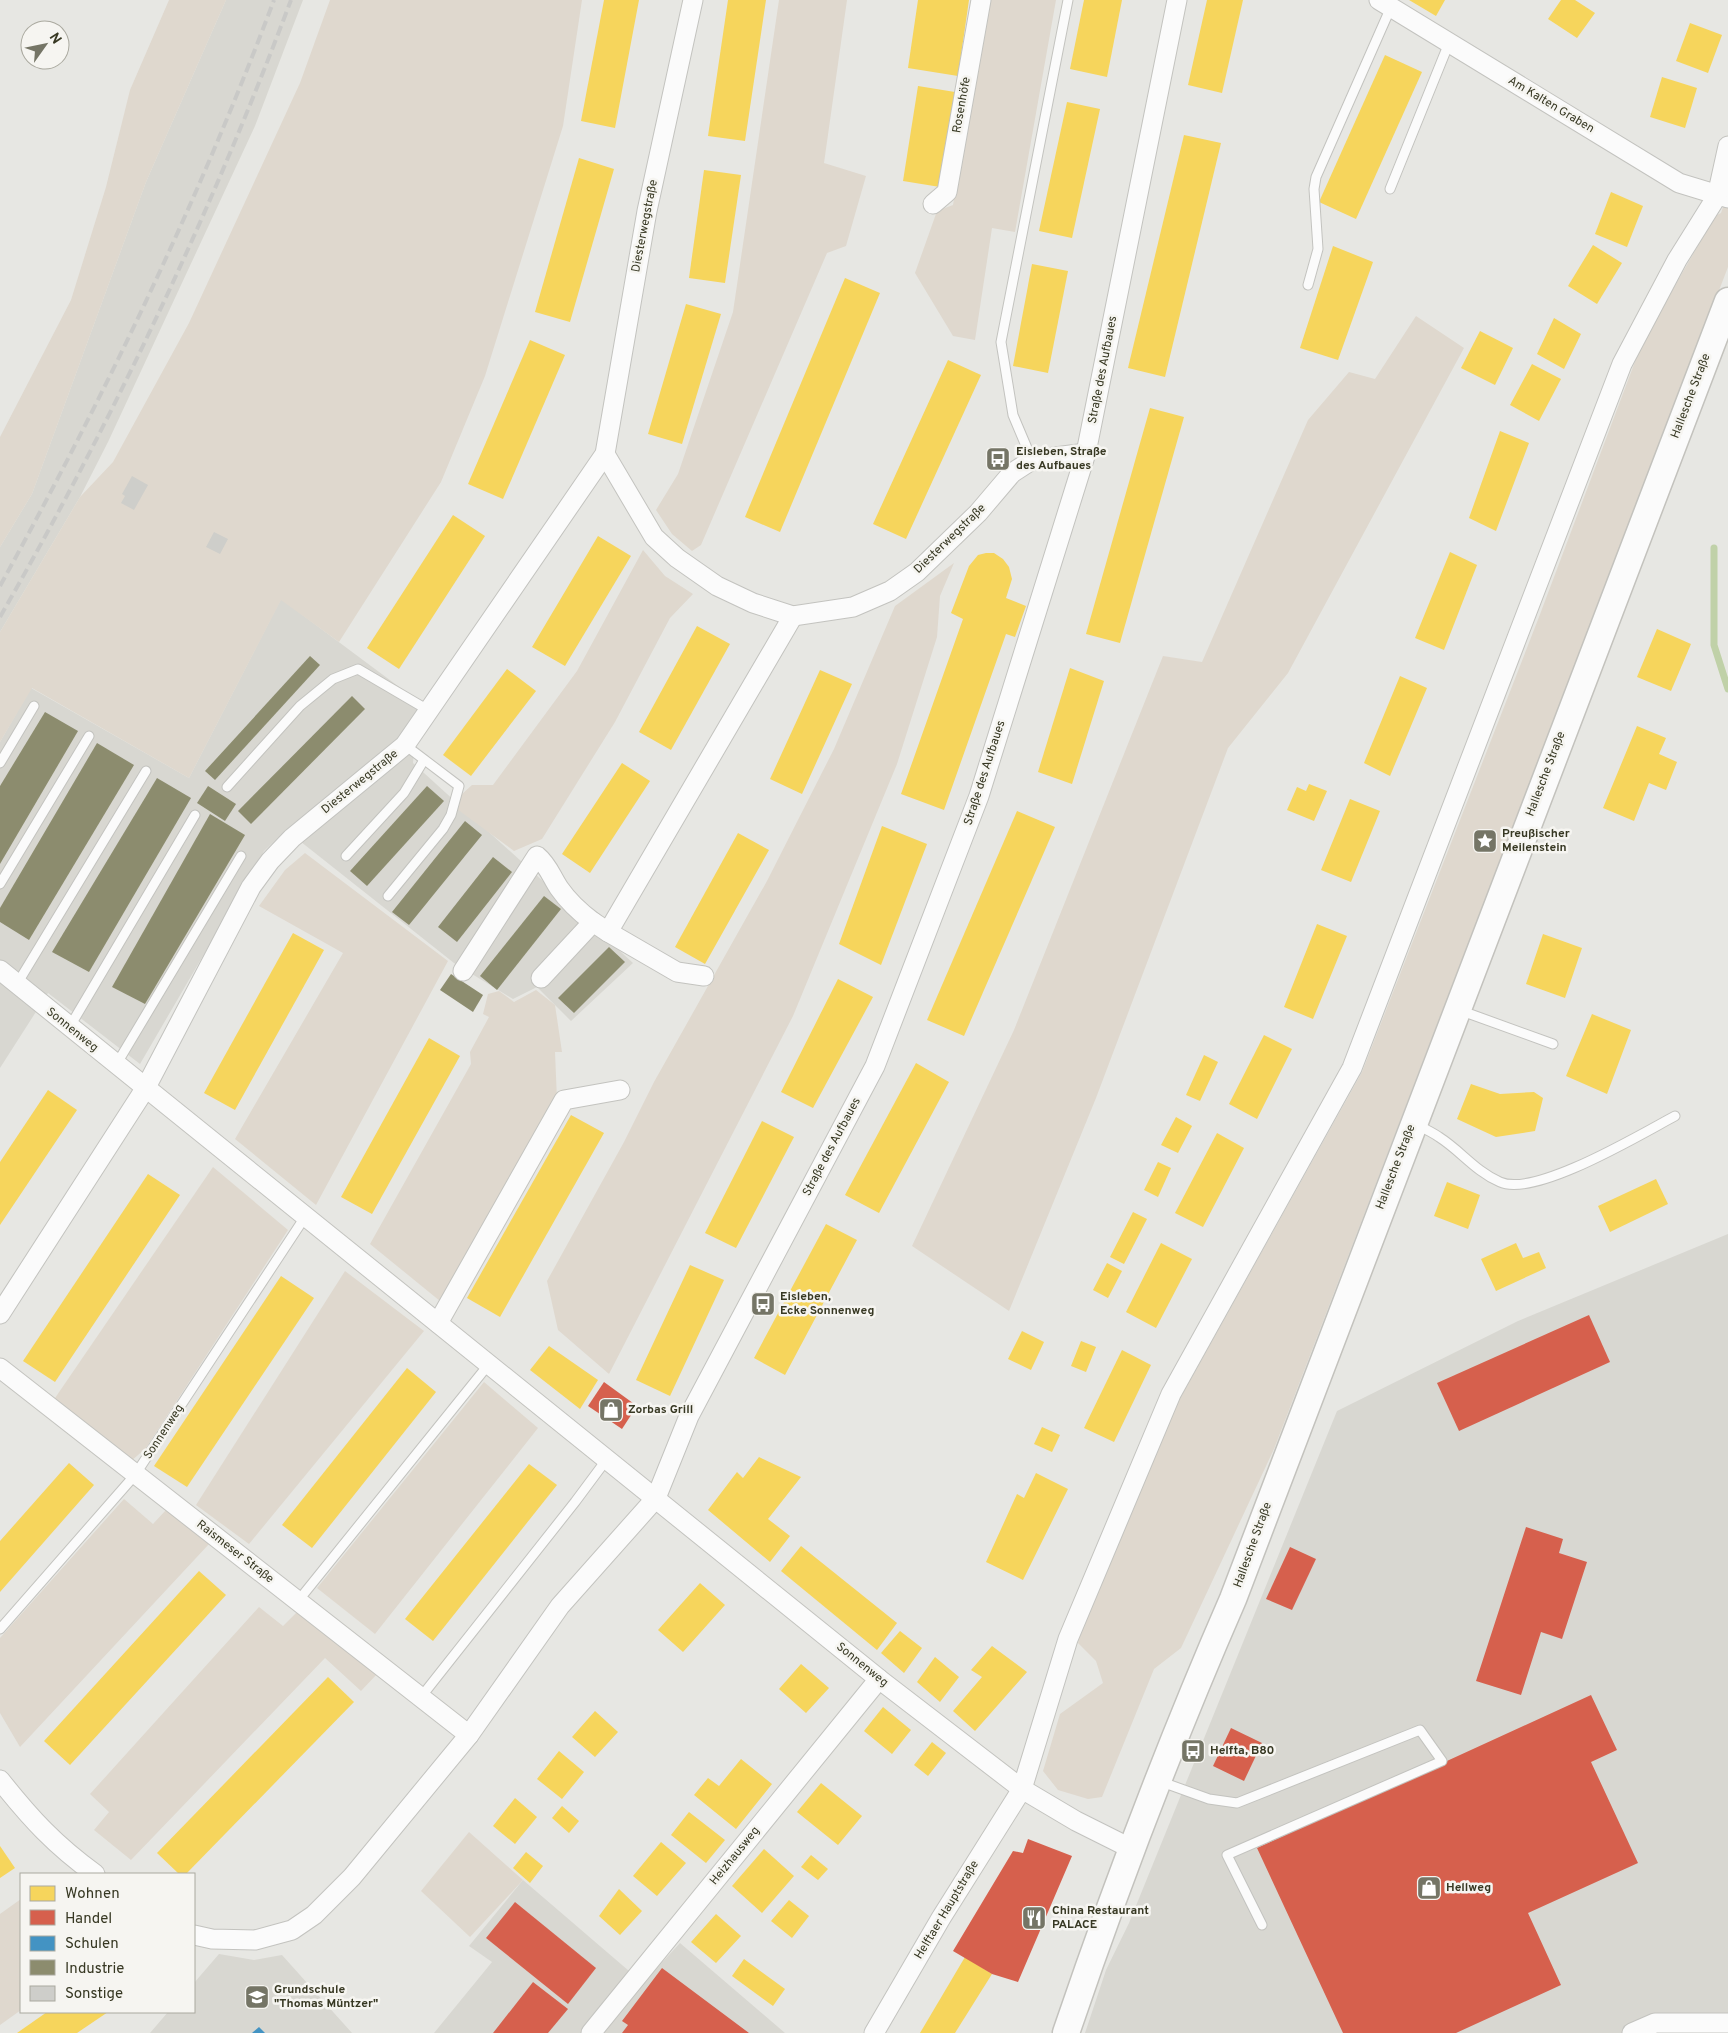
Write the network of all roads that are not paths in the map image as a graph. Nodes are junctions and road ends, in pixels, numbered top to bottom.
1 (693, 0) edge
2 (981, 0) edge
3 (1068, 0) edge
4 (1177, 0) edge
5 (1385, 4) edge
6 (1449, 43) junction
7 (1728, 146) edge
8 (1390, 189) dead end
9 (1723, 197) edge
10 (933, 204) dead end
11 (1308, 284) dead end
12 (1728, 301) edge
13 (1086, 453) junction
14 (605, 454) junction
15 (1032, 460) junction
16 (793, 616) junction
17 (34, 706) dead end
18 (428, 710) junction
19 (89, 736) dead end
20 (405, 745) junction
21 (424, 760) junction
22 (0, 763) edge
23 (146, 771) dead end
24 (227, 787) dead end
25 (195, 815) dead end
26 (241, 856) dead end
27 (346, 856) dead end
28 (0, 884) edge
29 (388, 896) dead end
30 (601, 927) junction
31 (0, 970) edge
32 (462, 971) dead end
33 (704, 976) dead end
34 (541, 978) dead end
35 (16, 984) junction
36 (1456, 1009) junction
37 (69, 1028) junction
38 (1553, 1044) dead end
39 (116, 1065) junction
40 (145, 1089) junction
41 (620, 1090) dead end
42 (1675, 1116) dead end
43 (1413, 1123) junction
44 (305, 1217) junction
45 (0, 1314) edge
46 (438, 1323) junction
47 (489, 1364) junction
48 (0, 1368) edge
49 (607, 1458) junction
50 (135, 1475) junction
51 (656, 1498) junction
52 (298, 1601) junction
53 (0, 1629) edge
54 (879, 1679) junction
55 (421, 1697) junction
56 (469, 1735) junction
57 (0, 1780) edge
58 (1159, 1781) junction
59 (1022, 1789) junction
60 (1132, 1848) junction
61 (95, 1873) edge
62 (1262, 1925) dead end
63 (195, 1935) edge
64 (1728, 2023) edge
65 (591, 2033) edge
66 (874, 2033) edge
67 (1066, 2033) edge
68 (1632, 2033) edge

1 - 14 street, Diesterwegstraße
2 - 10 street, Rosenhöfe
3 - 15 lane
4 - 13 street, Straße des Aufbaues
5 - 6 street, Am Kalten Graben
5 - 11 lane
6 - 8 lane
6 - 9 street, Am Kalten Graben
7 - 9 street
9 - 59 street
12 - 36 main road, Hallesche Straße
13 - 15 street, Diesterwegstraße
13 - 51 street, Straße des Aufbaues
14 - 16 street, Diesterwegstraße
14 - 18 street, Diesterwegstraße
15 - 16 street, Diesterwegstraße
16 - 30 street
17 - 22 lane
18 - 20 street, Diesterwegstraße
18 - 24 lane
19 - 28 lane
20 - 21 lane
20 - 40 street, Diesterwegstraße
21 - 27 lane
21 - 29 lane
23 - 35 lane
25 - 37 lane
26 - 39 lane
30 - 32 street
30 - 33 street
30 - 34 street
31 - 35 street, Sonnenweg
35 - 37 street, Sonnenweg
36 - 38 lane
36 - 43 main road, Hallesche Straße
37 - 39 street, Sonnenweg
39 - 40 street, Sonnenweg
40 - 44 street, Sonnenweg
40 - 45 street
41 - 46 street
42 - 43 lane
43 - 58 main road, Hallesche Straße
44 - 46 street, Sonnenweg
44 - 50 lane, Sonnenweg
46 - 47 street, Sonnenweg
47 - 49 street, Sonnenweg
47 - 52 lane
48 - 50 street, Raismeser Straße
49 - 51 street, Sonnenweg
49 - 55 lane
50 - 52 street, Raismeser Straße
50 - 53 lane, Sonnenweg
51 - 54 street, Sonnenweg
51 - 56 street
52 - 55 street, Raismeser Straße
54 - 59 street, Sonnenweg
54 - 65 street, Heizhausweg
55 - 56 street, Raismeser Straße
56 - 63 street
57 - 61 street
58 - 60 main road, Hallesche Straße
58 - 62 lane
59 - 60 street, Sonnenweg
59 - 66 street, Helftaer Hauptstraße
60 - 67 main road, Hallesche Straße
64 - 68 street

